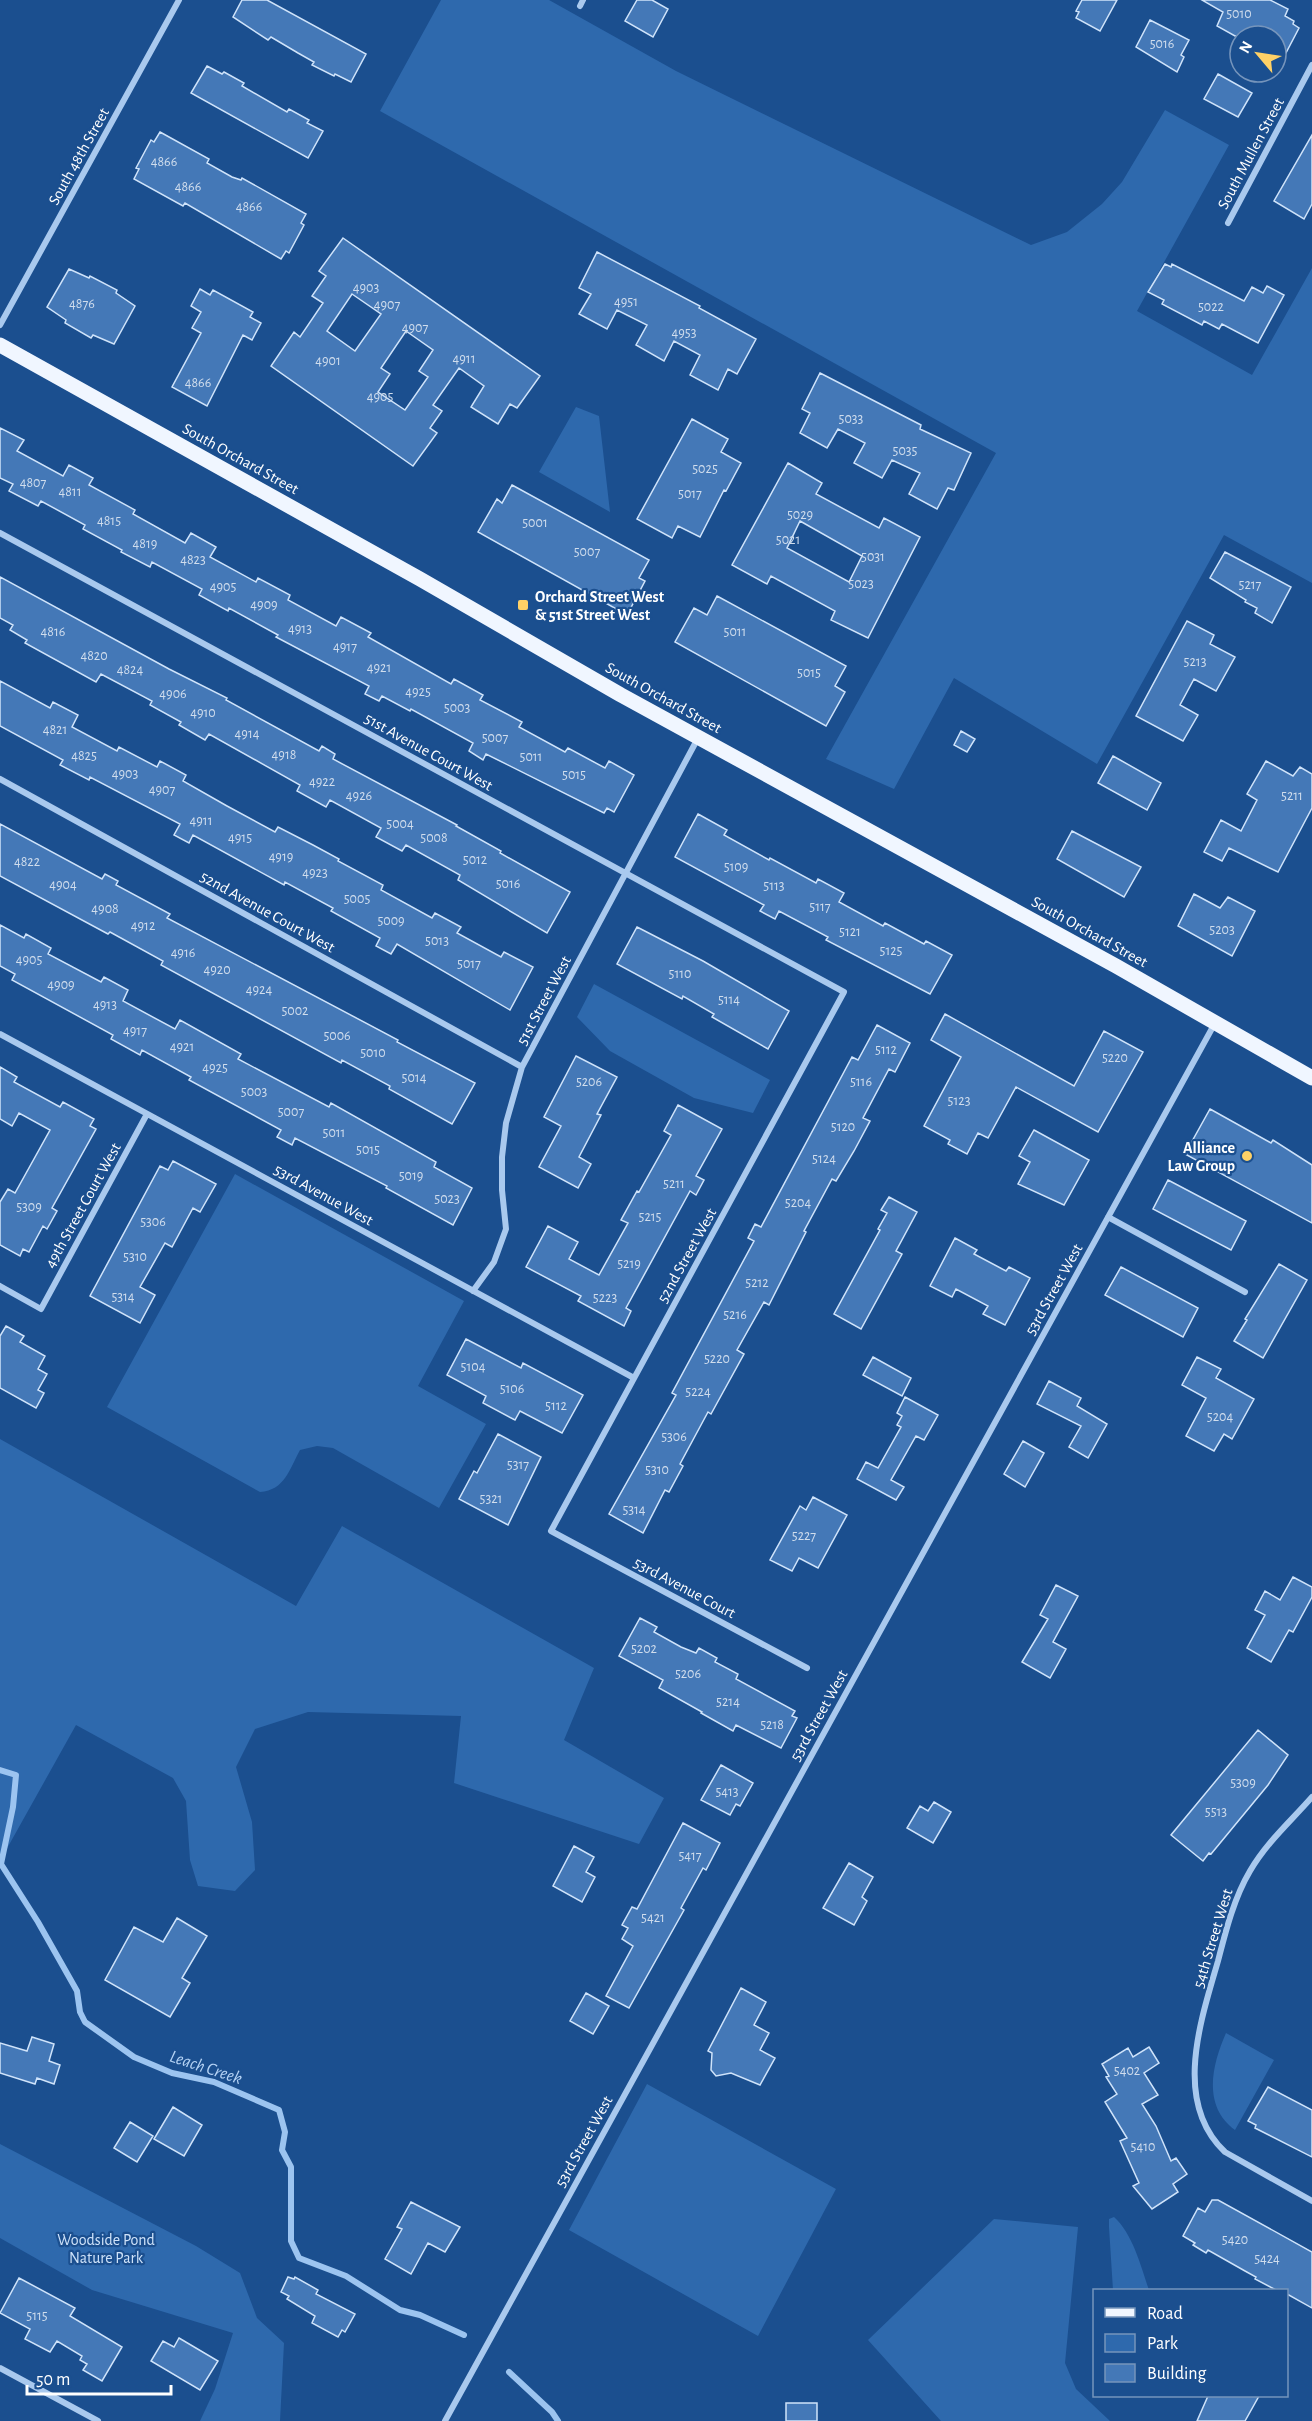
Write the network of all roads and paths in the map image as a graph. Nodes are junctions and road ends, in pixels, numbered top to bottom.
1 (179, 0) edge
2 (1312, 65) edge
3 (1228, 223) dead end
4 (0, 325) edge
5 (0, 345) edge
6 (0, 533) edge
7 (699, 737) junction
8 (0, 779) edge
9 (626, 873) junction
10 (844, 992) joint
11 (1215, 1023) junction
12 (0, 1034) edge
13 (522, 1067) junction
14 (1312, 1078) edge
15 (147, 1114) junction
16 (1108, 1217) junction
17 (0, 1286) edge
18 (473, 1291) junction
19 (1245, 1292) dead end
20 (634, 1378) junction
21 (551, 1531) joint
22 (807, 1668) dead end
23 (1312, 1797) edge
24 (1312, 2201) edge
25 (0, 2368) edge
26 (98, 2421) edge
27 (445, 2421) edge

1 - 4 street, South 48th Street
2 - 3 street, South Mullen Street
5 - 7 main road, South Orchard Street
6 - 9 street, 51st Avenue Court West
7 - 9 street, 51st Street West
7 - 11 main road, South Orchard Street
8 - 13 street, 52nd Avenue Court West
9 - 10 street, 51st Avenue Court West
9 - 13 street, 51st Street West
10 - 20 street, 52nd Street West
11 - 14 main road, South Orchard Street
11 - 16 street, 53rd Street West
12 - 15 street, 53rd Avenue West
13 - 18 street, 51st Street West
15 - 17 street, 49th Street Court West
15 - 18 street, 53rd Avenue West
16 - 19 street
16 - 27 street, 53rd Street West
18 - 20 street, 53rd Avenue West
20 - 21 street, 52nd Street West
21 - 22 street, 53rd Avenue Court
23 - 24 street, 54th Street West
25 - 26 street

